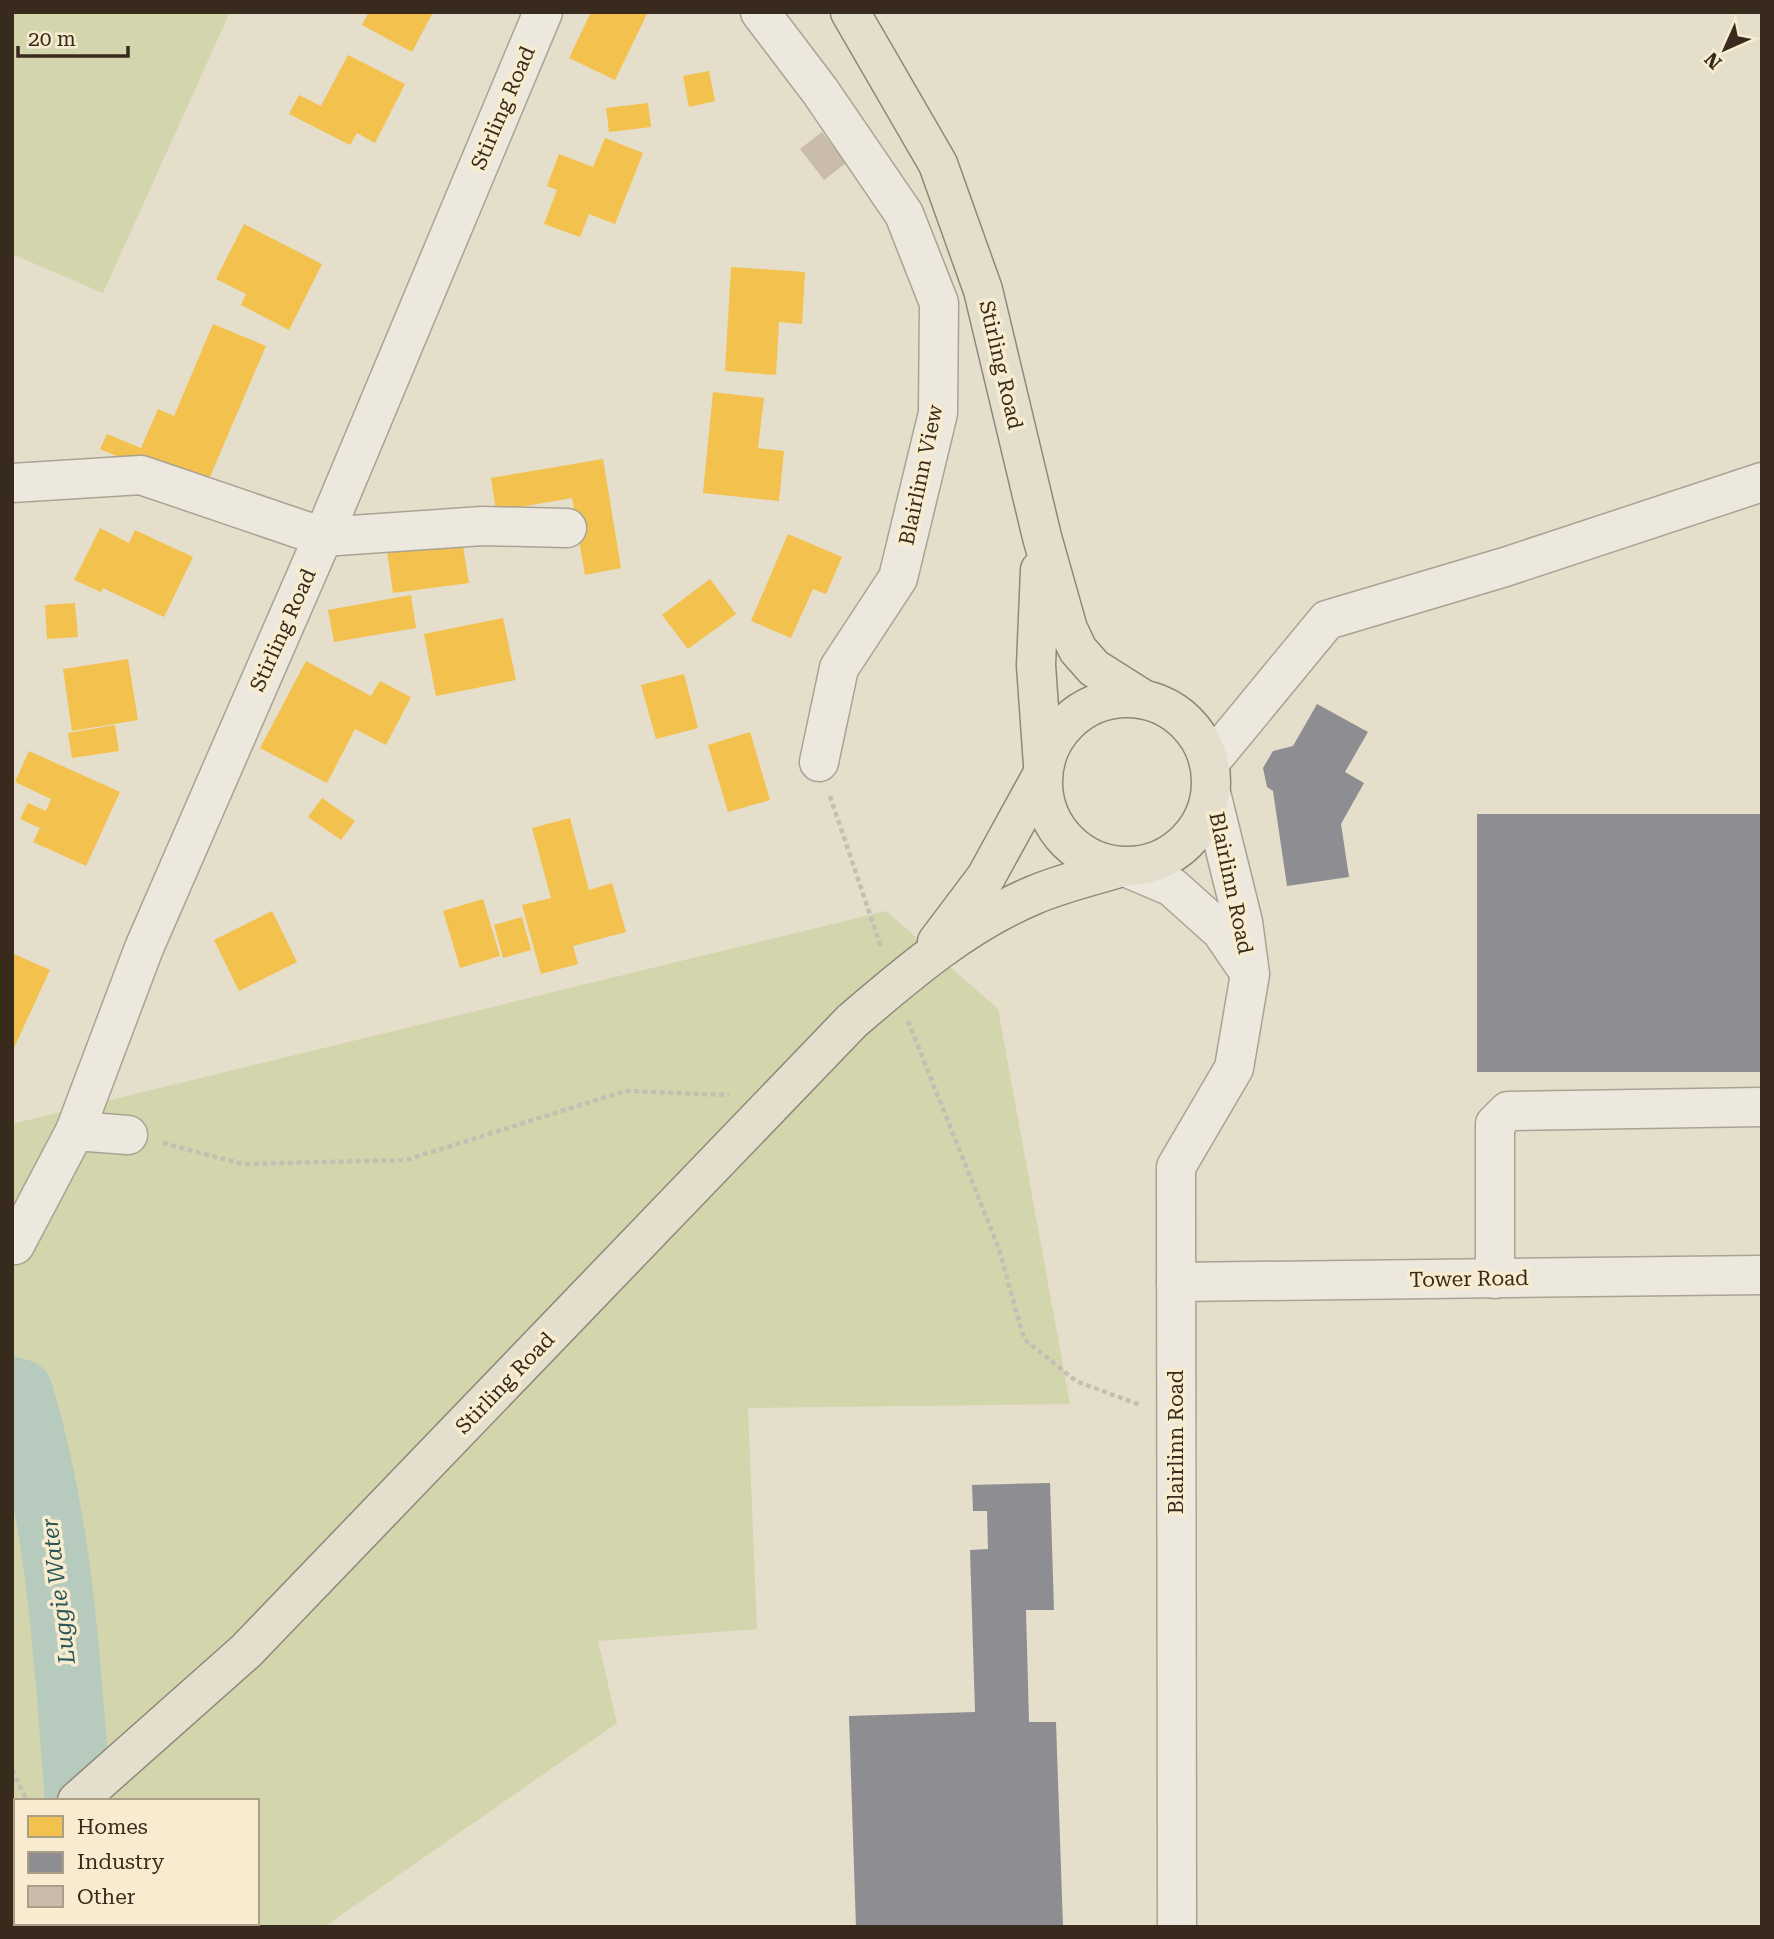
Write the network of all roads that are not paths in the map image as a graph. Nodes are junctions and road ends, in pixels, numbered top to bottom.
1 (542, 12) edge
2 (760, 12) edge
3 (850, 12) edge
4 (12, 482) edge
5 (1762, 482) edge
6 (568, 528) dead end
7 (323, 537) junction
8 (1042, 537) junction
9 (1143, 699) junction
10 (819, 762) road end
11 (1043, 773) junction
12 (1211, 778) junction
13 (1123, 867) junction
14 (926, 958) junction
15 (1250, 974) junction
16 (1762, 1107) edge
17 (75, 1131) junction
18 (128, 1135) road end
19 (15, 1245) dead end
20 (1762, 1275) edge
21 (1495, 1279) junction
22 (1176, 1282) junction
23 (80, 1799) edge
24 (1177, 1927) edge

1 - 7 street, Stirling Road
2 - 10 street, Blairlinn View
3 - 8 main road, Stirling Road
4 - 7 street
5 - 12 street
6 - 7 street
7 - 17 street, Stirling Road
8 - 9 main road, Stirling Road
8 - 11 main road, Stirling Road
9 - 11 main road
9 - 12 main road
11 - 13 main road
11 - 14 main road, Stirling Road
12 - 13 main road
12 - 15 street, Blairlinn Road
13 - 14 main road, Stirling Road
13 - 15 street, Blairlinn Road
14 - 23 main road, Stirling Road
15 - 22 street, Blairlinn Road
16 - 21 street
17 - 18 street
17 - 19 street, Stirling Road
20 - 21 street, Tower Road
21 - 22 street, Tower Road
22 - 24 street, Blairlinn Road

